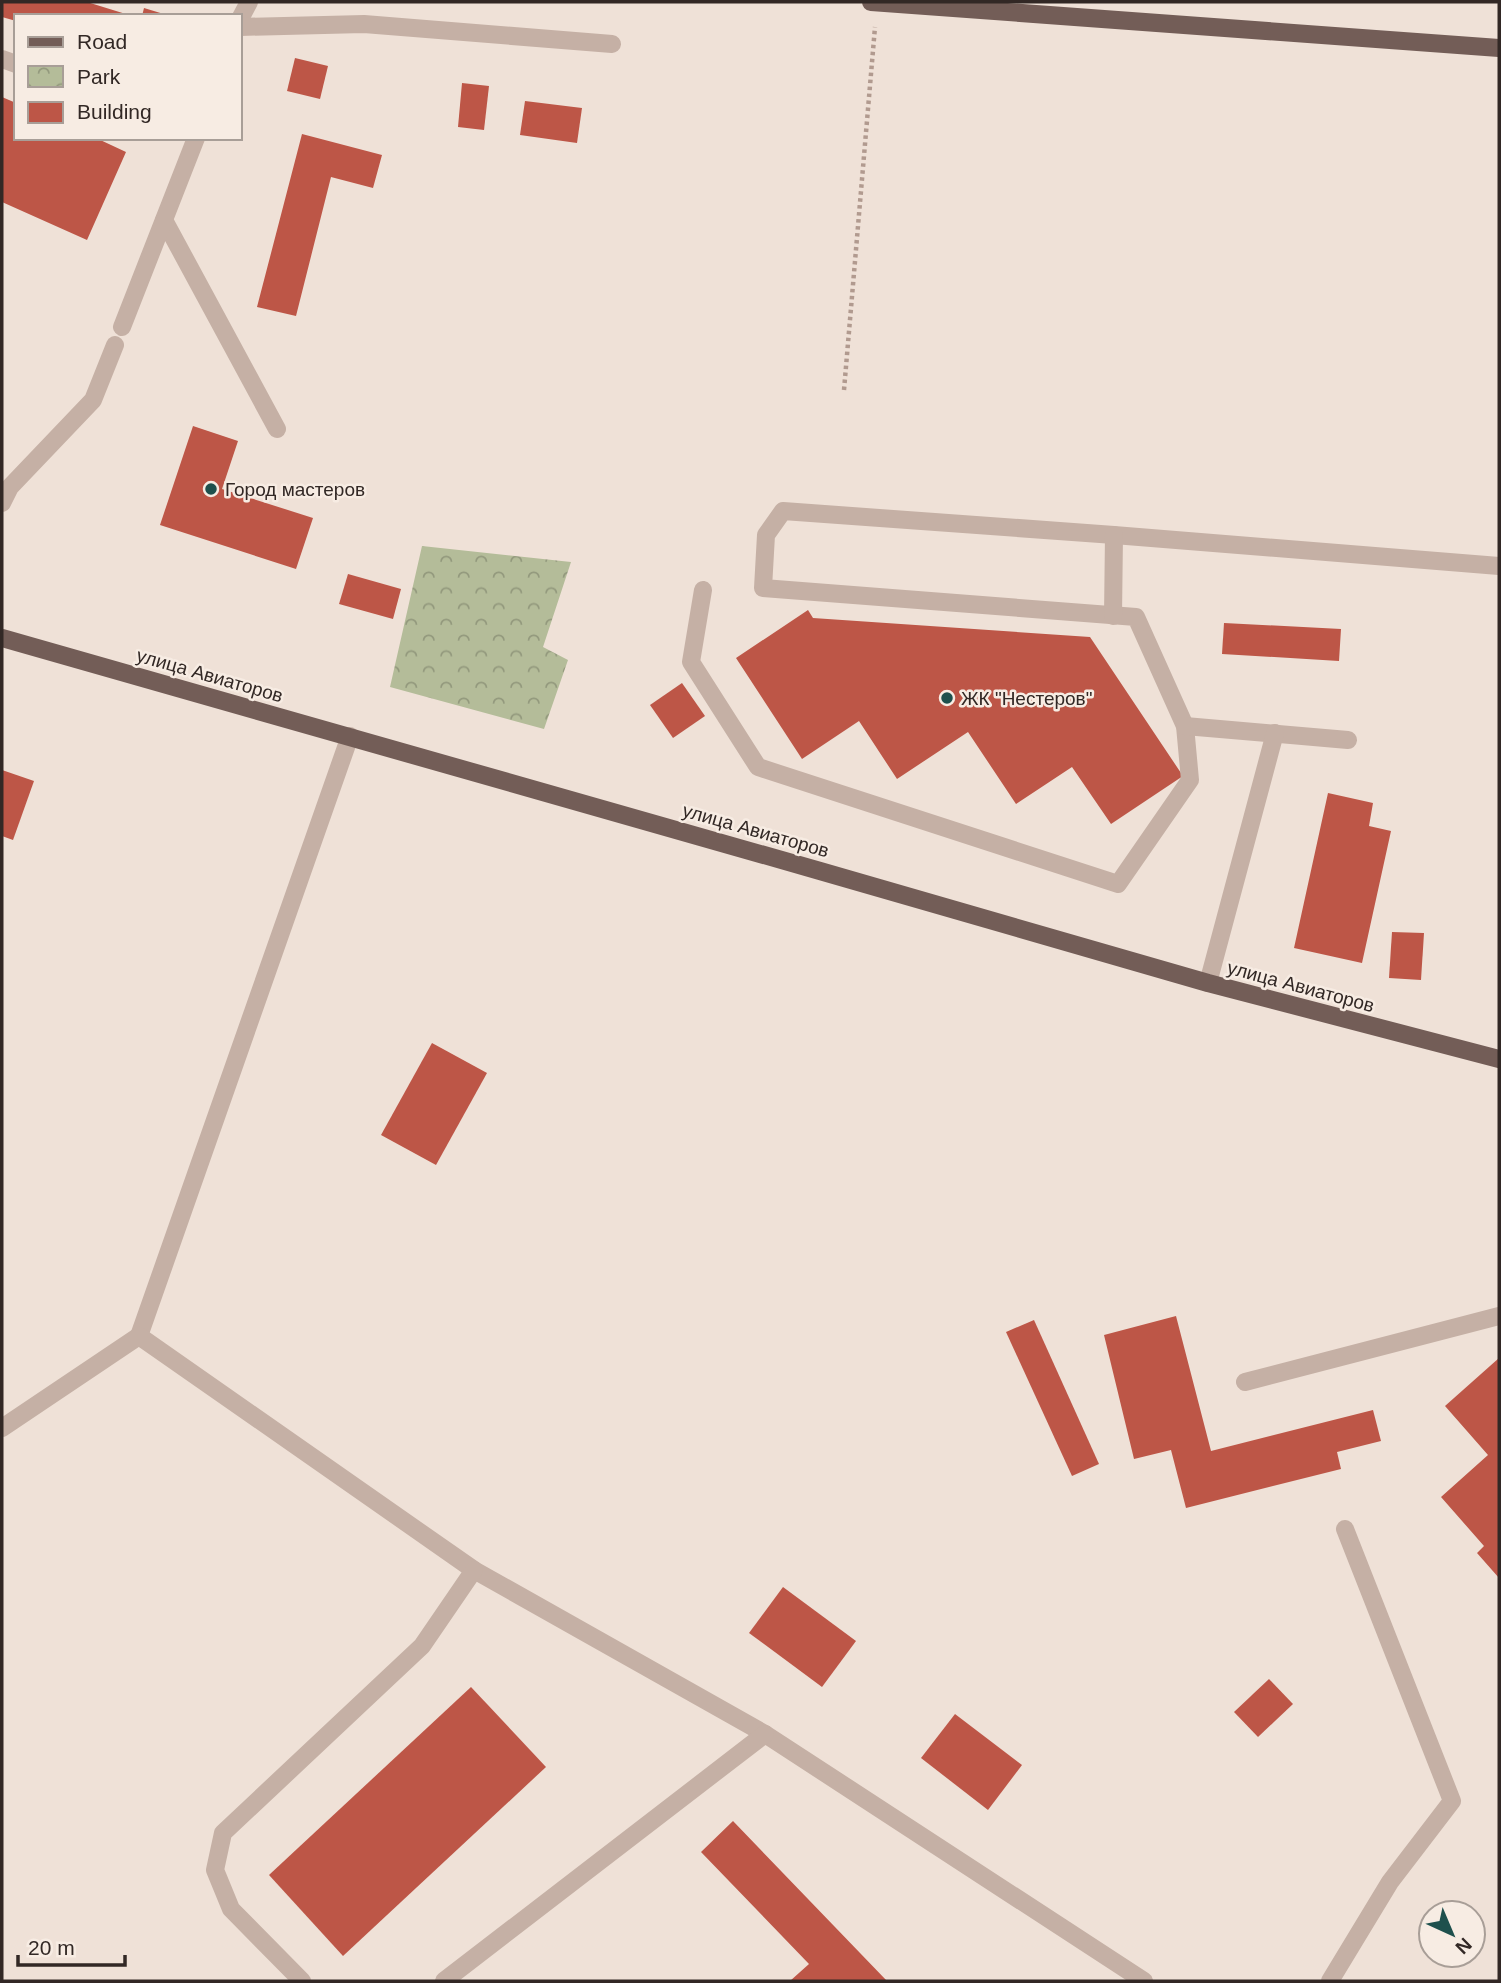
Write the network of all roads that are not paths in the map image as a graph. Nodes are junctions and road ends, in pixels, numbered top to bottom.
1 (871, 2) edge
2 (877, 2) edge
3 (242, 27) edge
4 (612, 44) dead end
5 (1499, 48) edge
6 (195, 140) edge
7 (164, 220) junction
8 (122, 327) dead end
9 (115, 345) dead end
10 (278, 429) dead end
11 (5, 490) edge
12 (1114, 535) junction
13 (1499, 566) edge
14 (703, 590) dead end
15 (1112, 616) junction
16 (2, 638) edge
17 (1185, 726) junction
18 (1275, 733) junction
19 (350, 736) junction
20 (1349, 740) dead end
21 (1208, 984) junction
22 (1499, 1059) edge
23 (1499, 1316) edge
24 (139, 1336) junction
25 (1245, 1382) dead end
26 (2, 1428) edge
27 (1345, 1529) dead end
28 (474, 1570) junction
29 (765, 1734) junction
30 (302, 1981) edge
31 (444, 1981) edge
32 (1144, 1981) edge
33 (1330, 1981) edge

1 - 2 main road
2 - 5 main road
3 - 4 lane
6 - 7 lane
7 - 8 lane
7 - 10 lane
9 - 11 lane
12 - 13 lane
12 - 15 lane
12 - 15 lane
14 - 17 lane
15 - 17 lane
16 - 19 main road, улица Авиаторов
17 - 18 lane
18 - 20 lane
18 - 21 lane
19 - 21 main road, улица Авиаторов
19 - 24 lane
21 - 22 main road, улица Авиаторов
23 - 25 lane
24 - 26 lane
24 - 28 lane
27 - 33 lane
28 - 29 lane
28 - 30 lane
29 - 31 lane
29 - 32 lane

